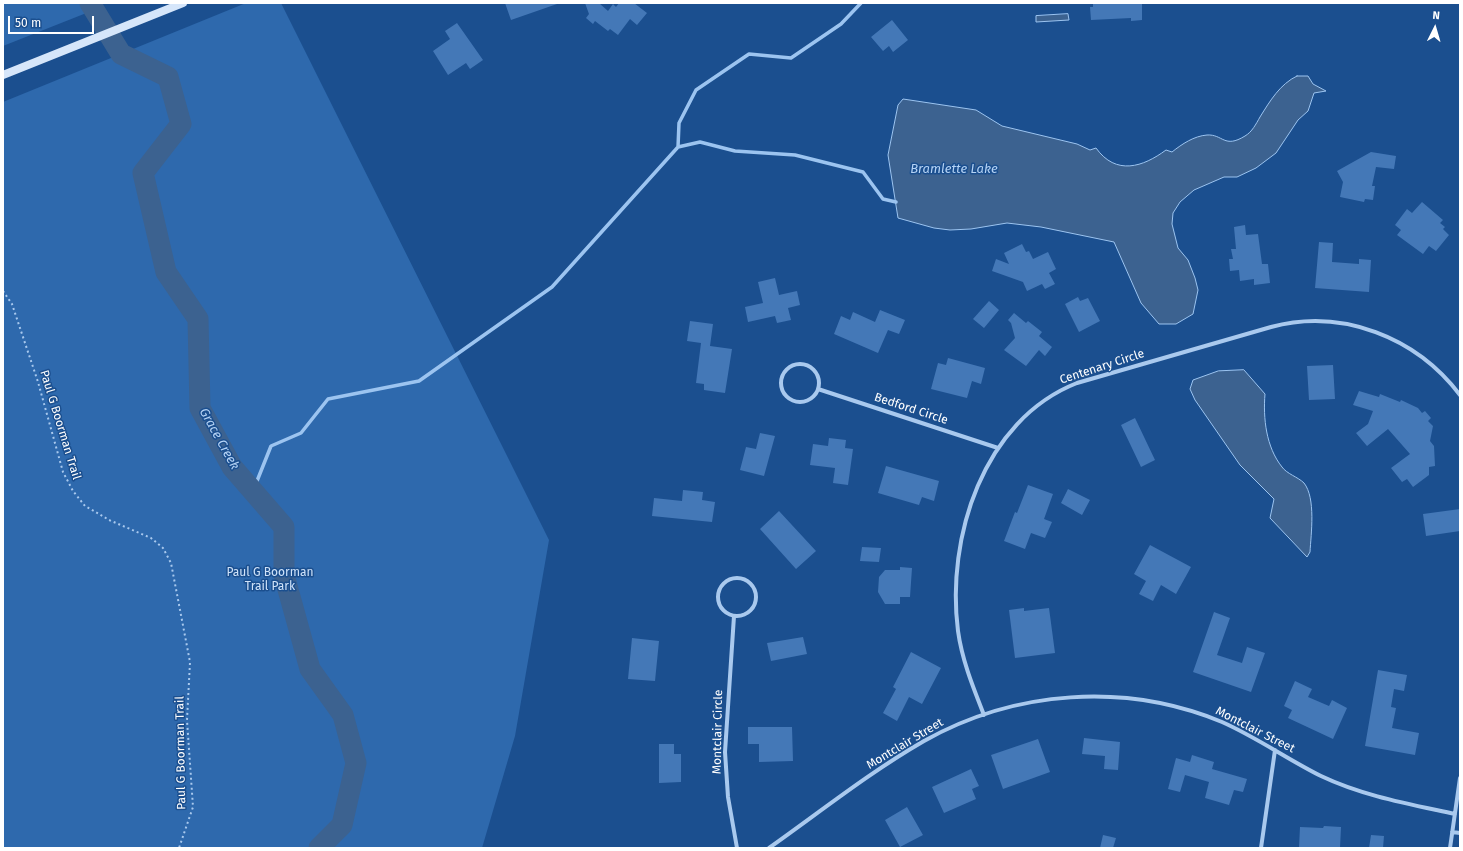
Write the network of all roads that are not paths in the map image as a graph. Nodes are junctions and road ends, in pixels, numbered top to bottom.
1 (183, 3) edge
2 (3, 75) edge
3 (818, 388) junction
4 (1460, 395) edge
5 (998, 448) junction
6 (734, 616) junction
7 (984, 715) junction
8 (1275, 750) junction
9 (1460, 778) edge
10 (1459, 795) edge
11 (1455, 814) junction
12 (1452, 832) junction
13 (1460, 834) edge
14 (737, 848) edge
15 (769, 848) edge
16 (1260, 848) edge
17 (1450, 848) edge

1 - 2 main road
3 - 3 street
3 - 5 street, Bedford Circle
4 - 5 street, Centenary Circle
5 - 7 street, Centenary Circle
6 - 6 street
6 - 14 street, Montclair Circle
7 - 8 street, Montclair Street
7 - 15 street, Montclair Street
8 - 11 street, Montclair Street
8 - 16 street
9 - 10 street
10 - 11 street
11 - 12 street
12 - 13 street
12 - 17 street

